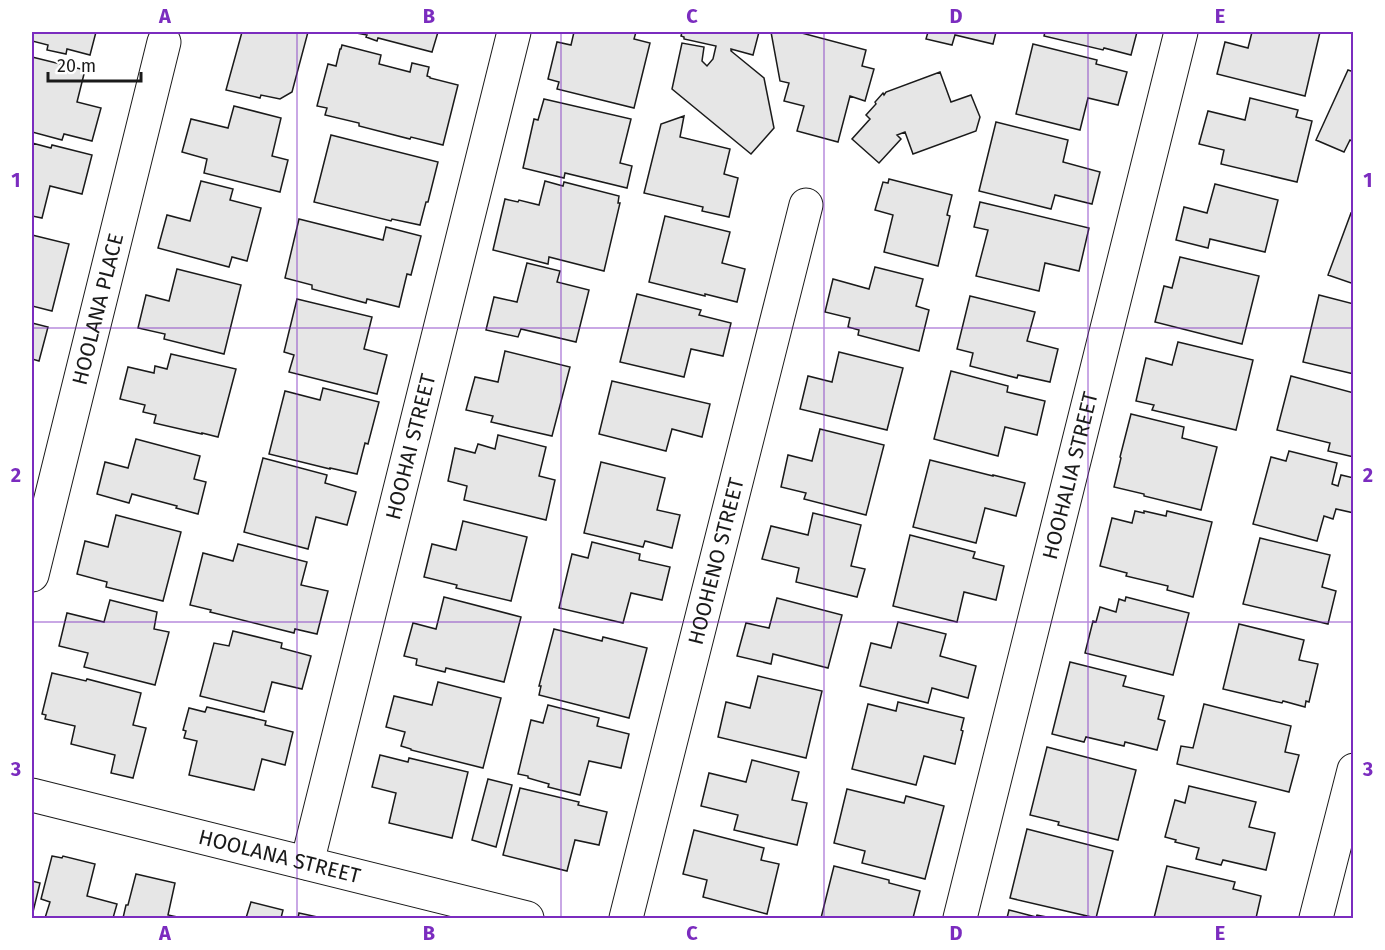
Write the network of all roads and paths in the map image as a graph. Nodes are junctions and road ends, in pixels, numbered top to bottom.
1 (514, 32) edge
2 (1181, 32) edge
3 (164, 42) dead end
4 (806, 205) dead end
5 (32, 575) edge
6 (1353, 770) edge
7 (32, 795) edge
8 (1345, 841) edge
9 (307, 863) junction
10 (527, 918) edge
11 (626, 918) edge
12 (960, 918) edge
13 (1316, 918) edge

1 - 9 street, HOOHAI STREET
2 - 12 street, HOOHALIA STREET
3 - 5 street, HOOLANA PLACE
4 - 11 street, HOOHENO STREET
6 - 8 street
7 - 9 street, HOOLANA STREET
8 - 13 street
9 - 10 street, HOOLANA STREET

